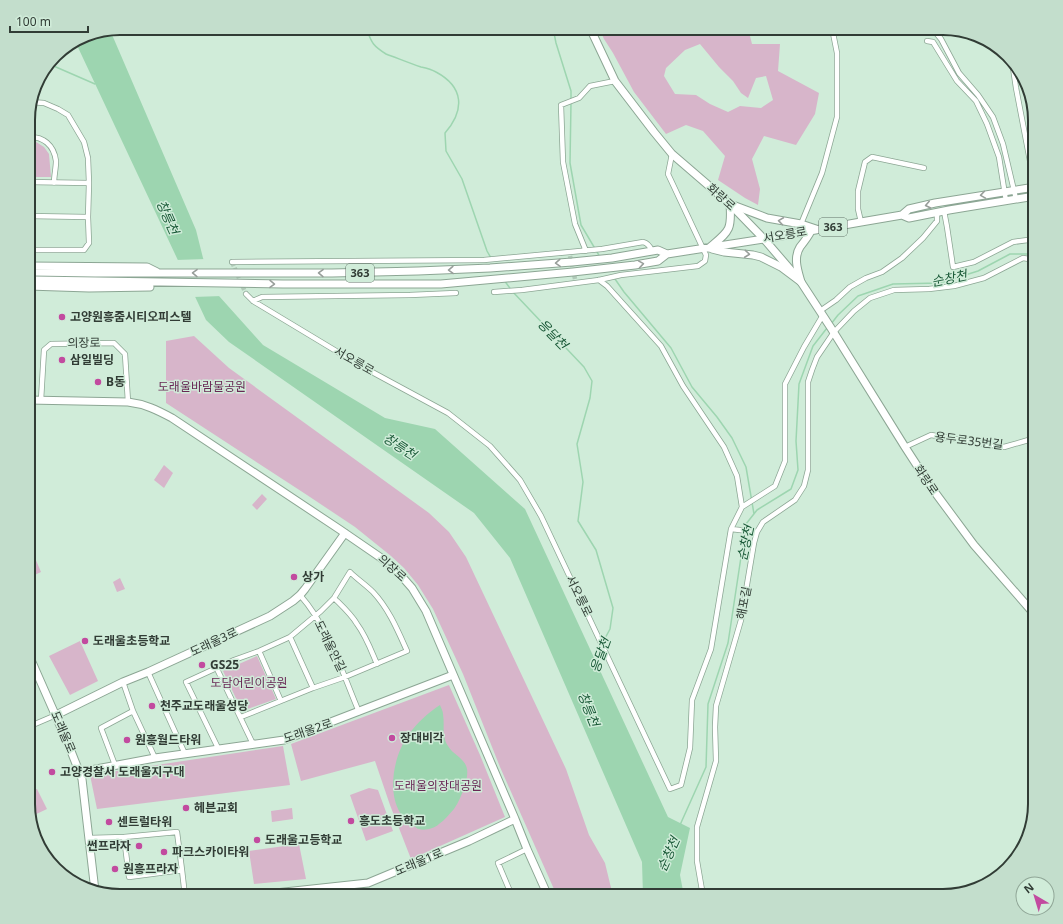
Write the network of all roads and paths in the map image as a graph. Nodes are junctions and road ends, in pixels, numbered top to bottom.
1 (833, 35) edge
2 (938, 35) edge
3 (594, 36) edge
4 (926, 41) dead end
5 (1014, 74) edge
6 (616, 81) junction
7 (37, 102) edge
8 (35, 136) edge
9 (1028, 151) edge
10 (672, 154) junction
11 (924, 168) dead end
12 (35, 182) edge
13 (89, 182) junction
14 (54, 183) junction
15 (1028, 188) edge
16 (1014, 190) junction
17 (1004, 192) junction
18 (1028, 197) edge
19 (1016, 199) junction
20 (1006, 201) junction
21 (730, 204) junction
22 (940, 212) junction
23 (902, 215) junction
24 (35, 216) edge
25 (88, 217) junction
26 (861, 222) junction
27 (802, 224) junction
28 (815, 230) junction
29 (764, 239) junction
30 (1028, 240) edge
31 (706, 249) junction
32 (35, 250) edge
33 (588, 250) junction
34 (652, 251) junction
35 (667, 254) junction
36 (1028, 259) edge
37 (232, 262) dead end
38 (35, 269) edge
39 (599, 280) junction
40 (801, 282) junction
41 (35, 283) edge
42 (494, 292) dead end
43 (456, 293) dead end
44 (246, 294) tunnel mouth
45 (253, 301) junction
46 (823, 316) junction
47 (833, 330) junction
48 (35, 400) edge
49 (41, 400) junction
50 (128, 402) junction
51 (1028, 440) edge
52 (905, 447) junction
53 (743, 506) junction
54 (734, 529) junction
55 (755, 532) junction
56 (345, 533) junction
57 (300, 595) junction
58 (334, 598) junction
59 (1028, 607) edge
60 (316, 616) junction
61 (290, 637) junction
62 (259, 651) junction
63 (377, 664) junction
64 (35, 669) edge
65 (217, 669) junction
66 (148, 672) junction
67 (453, 675) junction
68 (345, 677) junction
69 (123, 682) junction
70 (313, 688) junction
71 (281, 700) junction
72 (134, 710) junction
73 (359, 712) junction
74 (56, 715) junction
75 (241, 717) junction
76 (35, 724) edge
77 (254, 744) junction
78 (219, 750) junction
79 (185, 754) junction
80 (156, 758) junction
81 (115, 765) junction
82 (80, 772) junction
83 (515, 820) junction
84 (124, 837) junction
85 (89, 838) junction
86 (527, 849) junction
87 (182, 870) junction
88 (94, 885) edge
89 (184, 889) edge
90 (313, 889) edge
91 (509, 889) edge
92 (545, 889) edge
93 (702, 889) edge

1 - 27 street
2 - 16 street
3 - 6 main road, 화랑로
4 - 17 street
5 - 9 street
6 - 10 main road, 화랑로
6 - 33 street
7 - 13 street
8 - 14 street
10 - 21 main road, 화랑로
10 - 31 street
11 - 26 street
12 - 14 street
13 - 14 street
13 - 25 street
15 - 16 main road, 서오릉로 / 363
16 - 17 main road, 서오릉로 / 363
16 - 19 street
17 - 20 street
17 -> 23 main road, 서오릉로 / 363
18 - 19 main road, 서오릉로 / 363
19 - 20 main road, 서오릉로 / 363
20 - 22 main road, 서오릉로 / 363
27 -> 21 main road
21 - 29 main road, 화랑로
21 - 31 main road
22 - 23 main road, 서오릉로 / 363
22 - 30 street
22 - 46 street
23 - 26 main road, 서오릉로 / 363
24 - 25 street
25 - 32 street
26 - 28 main road, 서오릉로 / 363
27 - 28 main road
28 - 29 main road, 서오릉로 / 363
28 - 40 main road
29 - 31 main road, 서오릉로 / 363
29 - 40 main road, 화랑로
31 - 35 main road, 서오릉로 / 363
31 - 39 street
31 -> 40 main road
33 - 34 street
33 - 37 street
34 - 35 main road, 서오릉로 / 363
34 -> 38 main road, 서오릉로 / 363
41 -> 35 main road, 서오릉로 / 363
36 - 47 street
39 - 42 street
39 - 53 street
40 - 46 main road, 화랑로
43 - 45 street
44 - 45 street, 서오릉로
45 - 54 street, 서오릉로
46 - 47 main road, 화랑로
46 - 53 street
47 - 52 main road, 화랑로
47 - 55 street, 해포길
48 - 49 main road, 의장로
49 - 50 main road, 의장로
49 - 50 street, 의장로
50 - 56 main road, 의장로
51 - 52 street, 용두로35번길
52 - 59 main road, 화랑로
53 - 54 street, 서오릉로
54 - 55 street
55 - 93 street, 해포길
56 - 57 main road, 도래울3로
56 - 67 main road, 의장로
57 - 60 street, 도래울안길
57 - 66 main road, 도래울3로
58 - 60 street, 도래울안길
58 - 63 street
58 - 63 street, 도래울안길
60 - 61 street, 도래울안길
60 - 68 street, 도래울안길
61 - 62 street, 도래울안길
61 - 70 street
62 - 65 street, 도래울안길
62 - 71 street
63 - 68 street, 도래울안길
64 - 74 main road, 도래울로
65 - 75 street
65 - 78 street, 도래울안길
66 - 69 main road, 도래울3로
66 - 79 street
67 - 73 main road, 도래울2로
67 - 83 main road, 의장로
68 - 70 street, 도래울안길
68 - 73 street, 도래울안길
69 - 72 street
69 - 74 main road, 도래울3로
70 - 71 street, 도래울안길
71 - 75 street, 도래울안길
72 - 80 street
72 - 81 street
73 - 77 main road, 도래울2로
74 - 76 street
74 - 82 main road, 도래울로
75 - 77 street
77 - 78 main road, 도래울2로
78 - 79 main road, 도래울2로
79 - 80 main road, 도래울2로
80 - 81 main road, 도래울2로
81 - 82 main road, 도래울2로
82 - 85 main road, 도래울로
83 - 86 main road, 의장로
83 - 90 main road, 도래울1로
84 - 85 street
84 - 87 street
84 - 87 street
85 - 88 main road, 도래울로
86 - 91 street
86 - 92 main road, 의장로
87 - 89 street

